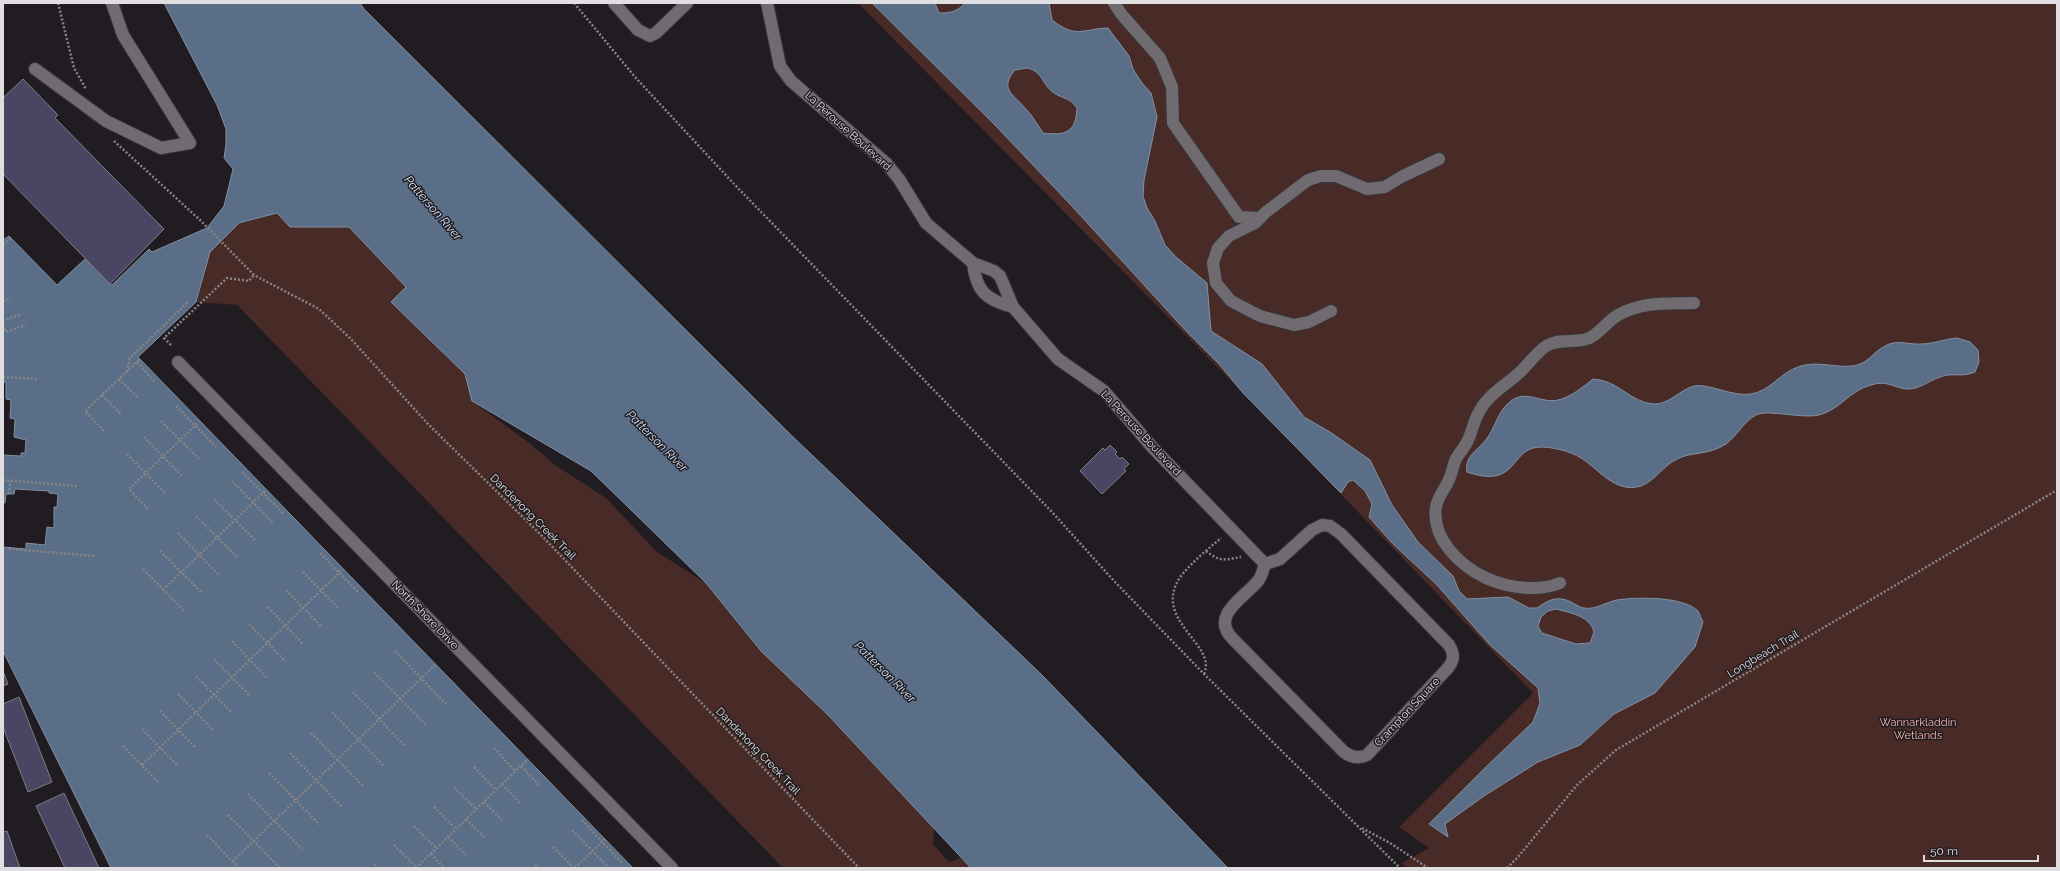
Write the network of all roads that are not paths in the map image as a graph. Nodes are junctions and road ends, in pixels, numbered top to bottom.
1 (112, 3) edge
2 (614, 3) edge
3 (687, 3) edge
4 (767, 3) edge
5 (1114, 3) edge
6 (35, 69) dead end
7 (1439, 159) dead end
8 (1260, 218) junction
9 (973, 263) junction
10 (1694, 303) dead end
11 (1013, 307) junction
12 (1330, 311) dead end
13 (178, 362) dead end
14 (1265, 564) junction
15 (1560, 583) dead end
16 (672, 868) edge

1 - 6 street
2 - 3 street
4 - 9 street, La Perouse Boulevard
5 - 8 street
7 - 8 street
8 - 12 street
9 - 11 street, La Perouse Boulevard
9 - 11 street
10 - 15 street
11 - 14 street, La Perouse Boulevard
13 - 16 street, North Shore Drive
14 - 14 street, Crampton Square

